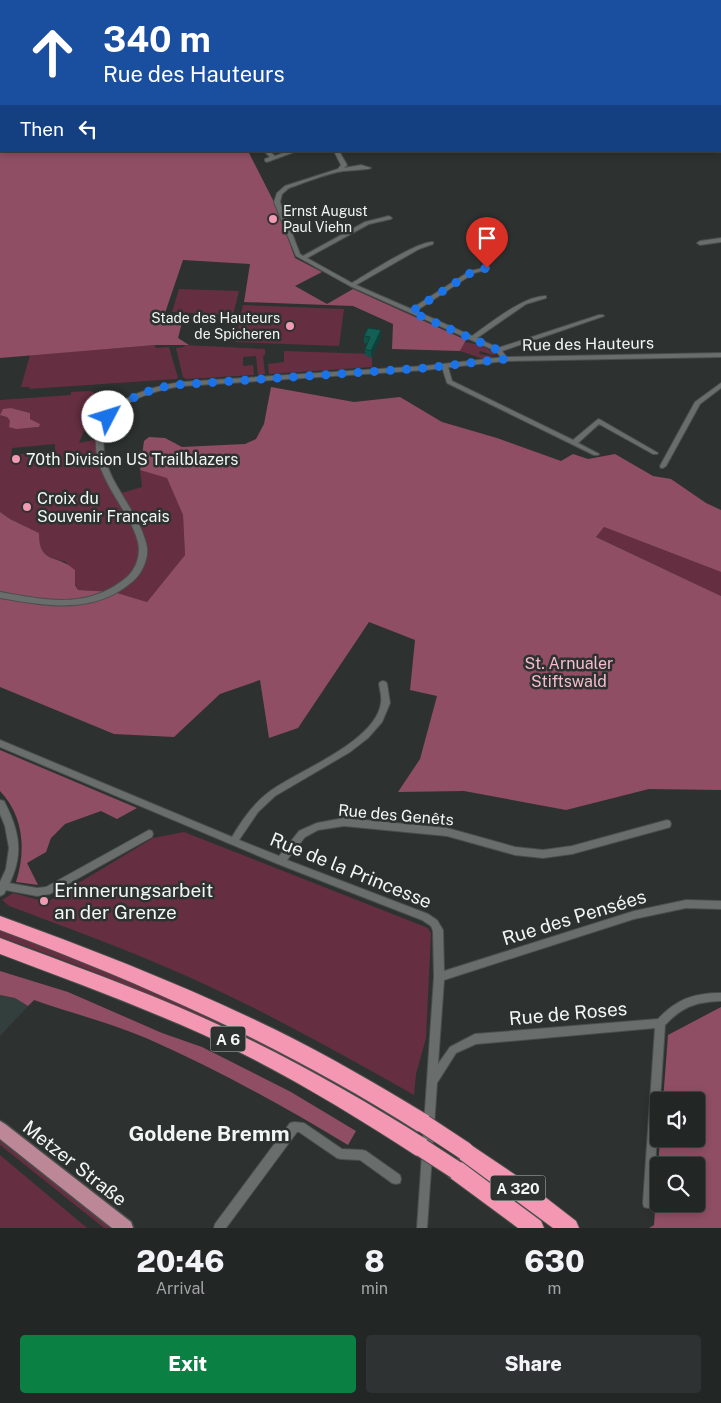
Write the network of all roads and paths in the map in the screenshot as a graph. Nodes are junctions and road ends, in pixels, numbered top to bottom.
1 (267, 152) edge
2 (291, 152) edge
3 (337, 152) edge
4 (274, 158) junction
5 (267, 160) dead end
6 (368, 168) dead end
7 (340, 170) junction
8 (389, 218) dead end
9 (721, 240) edge
10 (431, 243) dead end
11 (700, 243) dead end
12 (303, 258) junction
13 (487, 268) dead end
14 (352, 285) junction
15 (544, 297) dead end
16 (411, 312) junction
17 (601, 316) dead end
18 (472, 339) junction
19 (498, 350) junction
20 (721, 356) edge
21 (505, 359) junction
22 (445, 367) junction
23 (721, 385) edge
24 (574, 443) junction
25 (655, 453) dead end
26 (596, 454) dead end
27 (663, 466) dead end
28 (0, 595) edge
29 (383, 684) dead end
30 (0, 743) edge
31 (0, 804) edge
32 (667, 824) dead end
33 (149, 834) dead end
34 (234, 841) junction
35 (281, 861) junction
36 (2, 888) edge
37 (721, 905) edge
38 (0, 923) edge
39 (0, 946) edge
40 (439, 978) junction
41 (721, 997) edge
42 (660, 1023) junction
43 (431, 1084) junction
44 (424, 1124) joint
45 (0, 1129) edge
46 (422, 1148) joint
47 (396, 1179) dead end
48 (648, 1203) dead end
49 (125, 1228) edge
50 (219, 1228) edge
51 (422, 1228) edge
52 (534, 1228) edge
53 (568, 1228) edge

1 - 4 street
2 - 4 street
3 - 7 street
4 - 5 street
6 - 7 street
7 - 12 street
8 - 12 street
9 - 11 street
10 - 14 street
12 - 14 street
13 - 16 street
14 - 16 street
15 - 18 street
16 - 18 street
17 - 19 street
18 - 19 street
19 - 21 street
20 - 21 street, Rue des Hauteurs
21 - 22 street, Rue des Hauteurs
22 - 24 street
22 - 28 street, Rue des Hauteurs
23 - 27 street
24 - 25 street
24 - 26 street
29 - 34 street
30 - 34 street, Rue de la Princesse
31 - 36 street
32 - 35 street, Rue des Genêts
33 - 36 street
34 - 35 street, Rue de la Princesse
35 - 40 street, Rue de la Princesse
37 - 40 street, Rue des Pensées
38 - 44 highway, A 6
39 - 46 highway, A 6
40 - 43 street, Rue de la Princesse
41 - 42 street
42 - 43 street, Rue de Roses
42 - 48 street
43 - 51 street, Rue de la Princesse
44 - 53 highway, A 320, bridge
45 - 49 main road, Metzer Straße
46 - 52 highway, A 320, bridge
47 - 50 street

